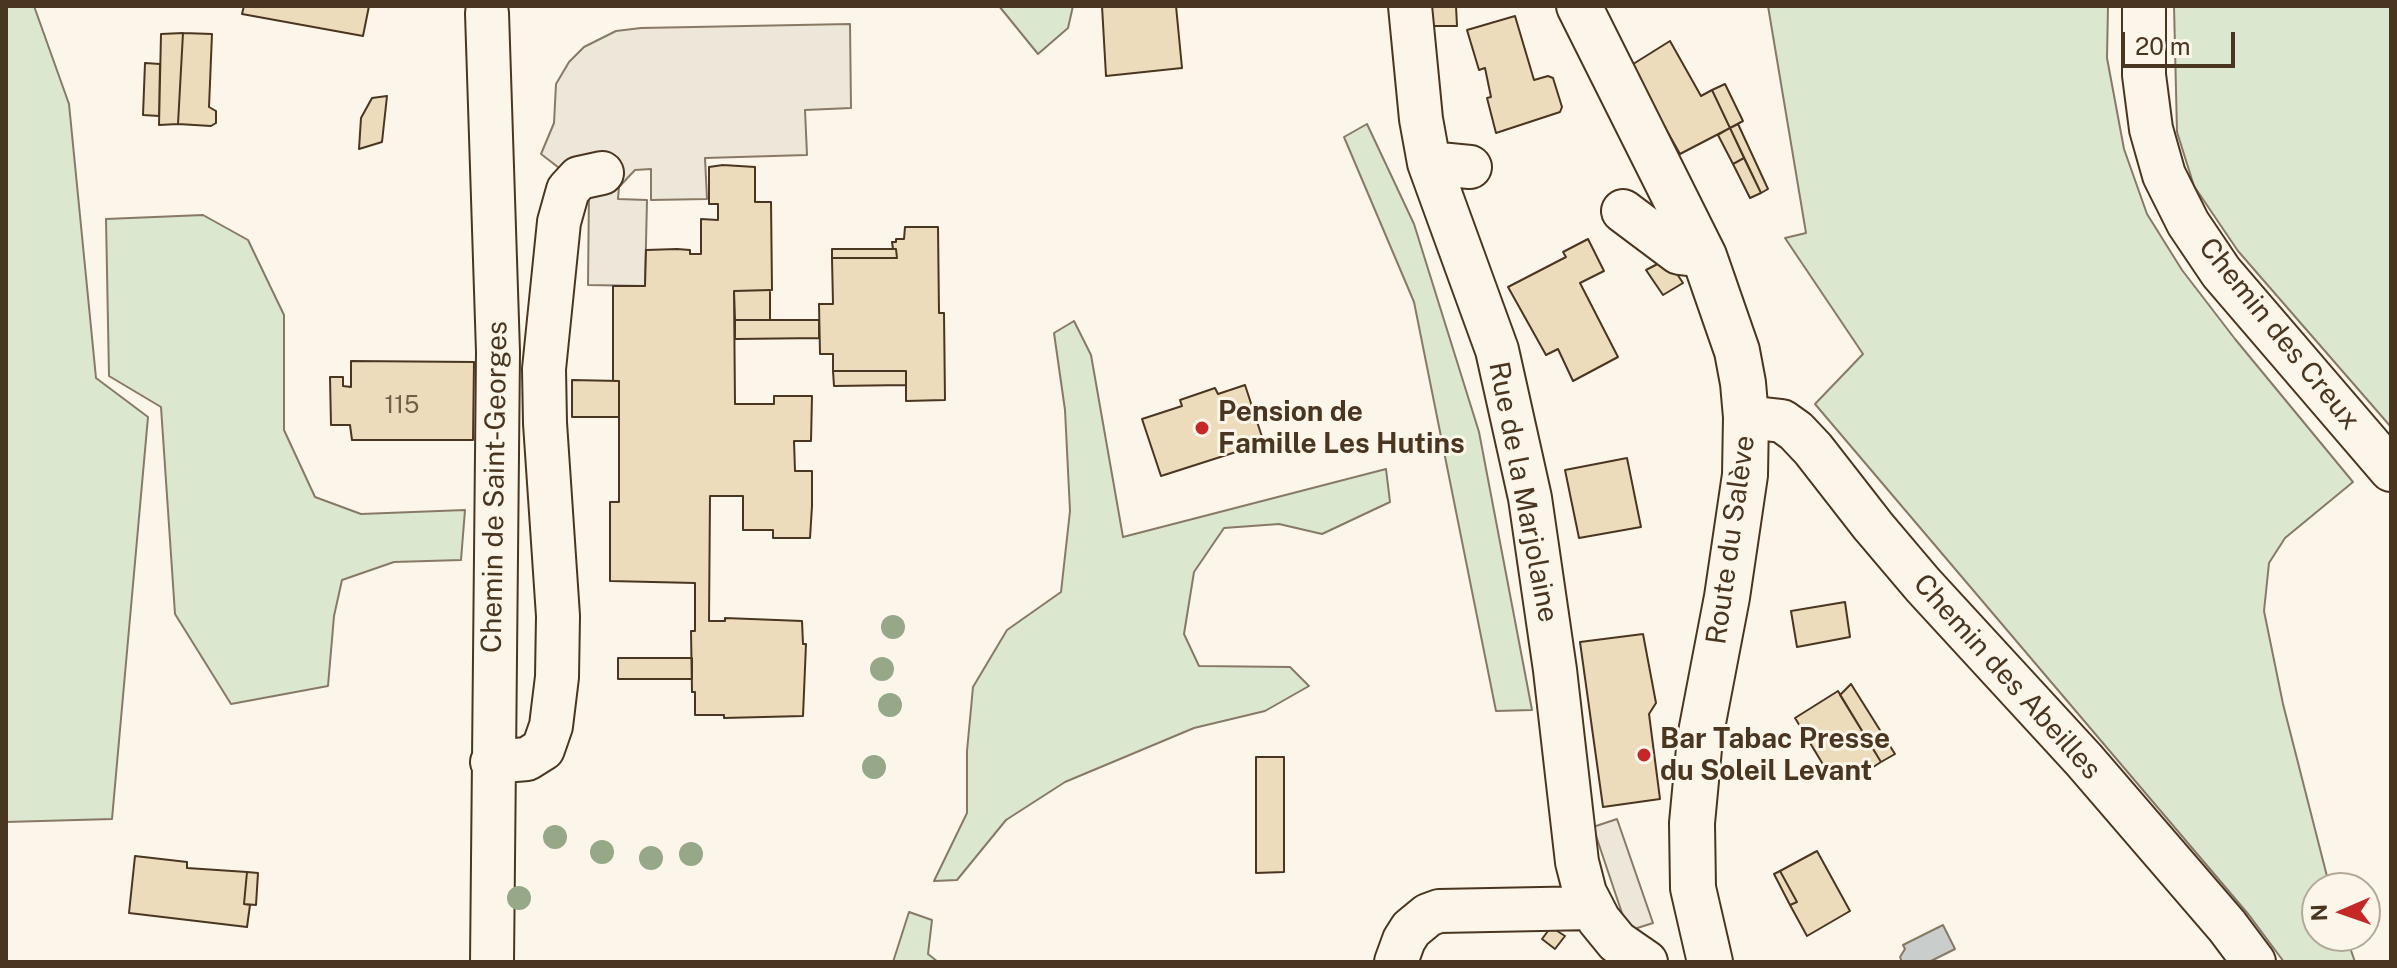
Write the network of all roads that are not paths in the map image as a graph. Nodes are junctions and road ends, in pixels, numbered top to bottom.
1 (1410, 6) edge
2 (1579, 6) edge
3 (2144, 6) edge
4 (491, 8) edge
5 (1429, 163) junction
6 (1470, 167) dead end
7 (602, 173) dead end
8 (1623, 211) dead end
9 (1704, 256) junction
10 (1746, 417) junction
11 (2391, 470) edge
12 (492, 762) junction
13 (1592, 908) junction
14 (1705, 961) edge
15 (492, 962) edge
16 (1396, 962) edge
17 (1646, 962) edge
18 (2254, 962) edge

1 - 5 street, Rue de la Marjolaine
2 - 9 main road, Route du Salève
3 - 11 street, Chemin des Creux
4 - 12 street, Chemin de Saint-Georges
5 - 6 street
5 - 13 street, Rue de la Marjolaine
7 - 12 street
8 - 9 street
9 - 10 main road, Route du Salève
10 - 14 main road, Route du Salève
10 - 18 street, Chemin des Abeilles
12 - 15 street, Chemin de Saint-Georges
13 - 16 street
13 - 17 street, Rue de la Marjolaine

